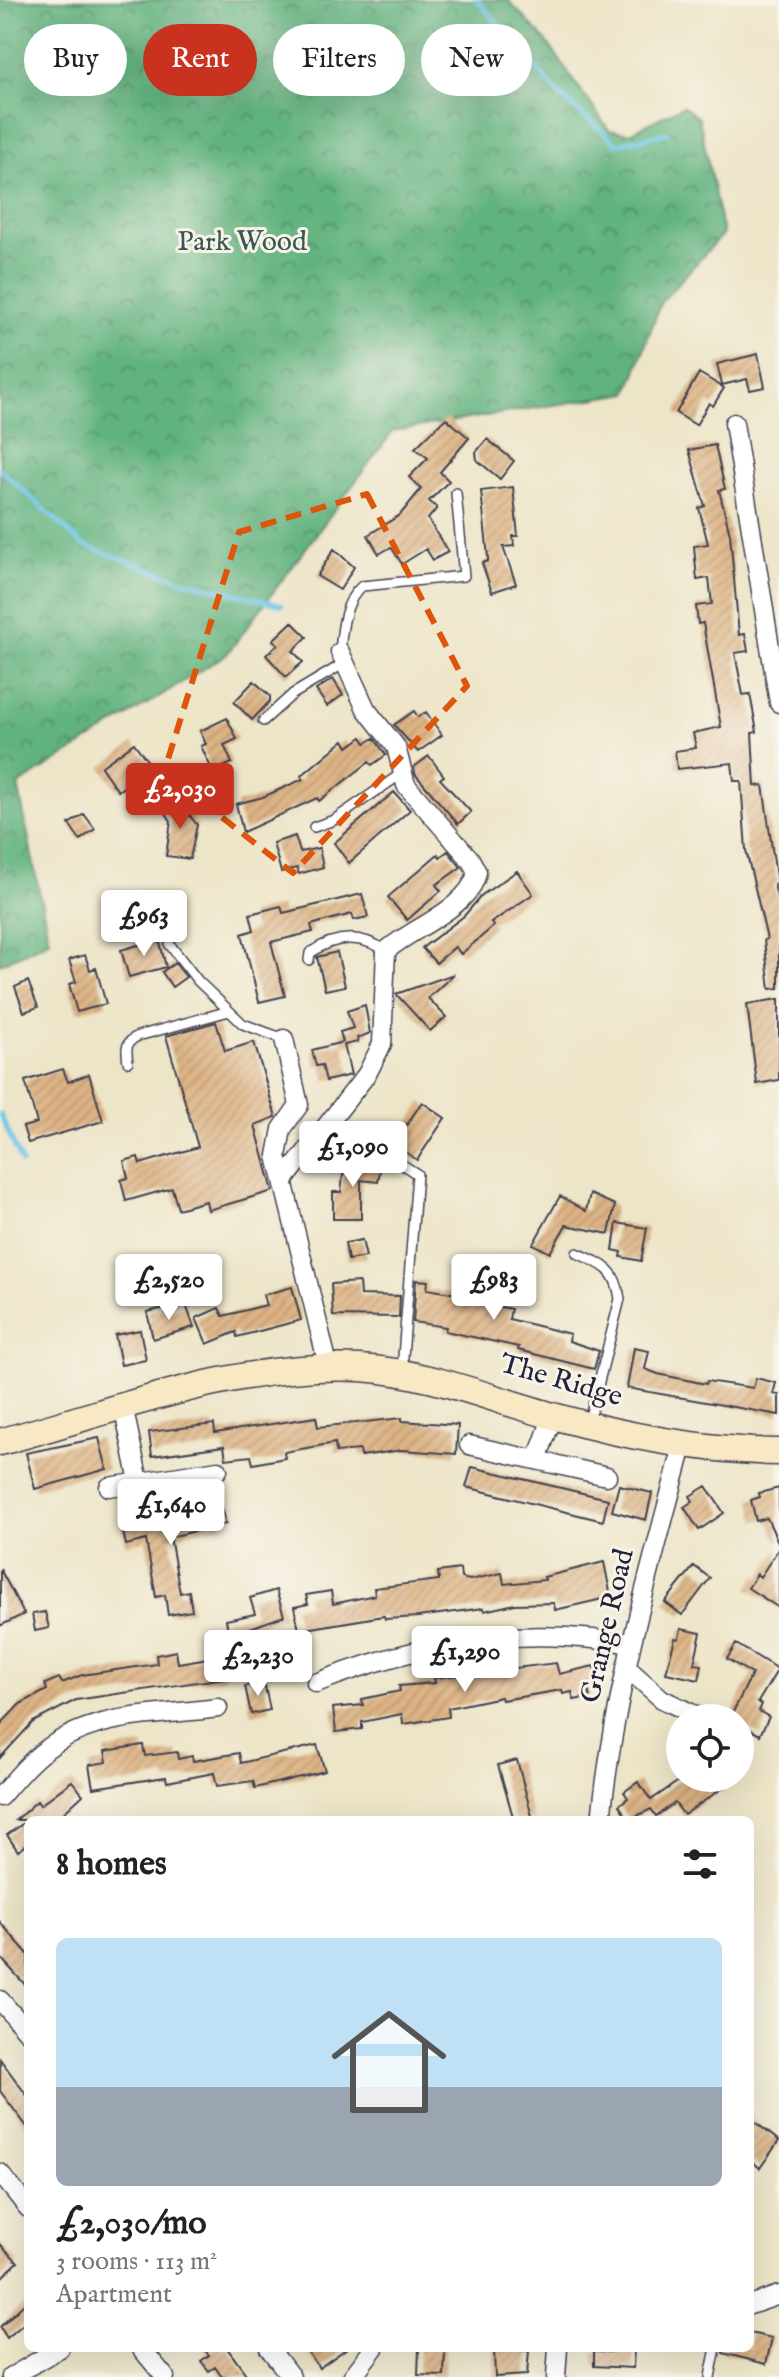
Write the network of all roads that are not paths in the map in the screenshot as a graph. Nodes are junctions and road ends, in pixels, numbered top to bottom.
1 (734, 423) dead end
2 (456, 493) dead end
3 (342, 658) junction
4 (779, 703) edge
5 (263, 721) dead end
6 (401, 774) junction
7 (314, 827) dead end
8 (170, 945) dead end
9 (386, 951) junction
10 (309, 960) dead end
11 (229, 1011) junction
12 (284, 1039) joint
13 (128, 1062) dead end
14 (381, 1151) dead end
15 (285, 1179) junction
16 (577, 1253) dead end
17 (329, 1369) junction
18 (402, 1373) junction
19 (123, 1405) junction
20 (553, 1416) junction
21 (589, 1424) junction
22 (0, 1442) edge
23 (469, 1445) dead end
24 (683, 1446) junction
25 (779, 1452) edge
26 (537, 1459) junction
27 (218, 1470) dead end
28 (607, 1476) dead end
29 (139, 1482) junction
30 (109, 1487) dead end
31 (631, 1644) junction
32 (626, 1667) junction
33 (316, 1683) dead end
34 (672, 1704) edge
35 (218, 1708) dead end
36 (0, 1797) edge
37 (602, 1816) edge
38 (0, 2000) edge
39 (24, 2027) edge
40 (0, 2173) edge
41 (24, 2203) edge
42 (779, 2295) edge
43 (754, 2304) edge
44 (53, 2352) edge
45 (144, 2352) edge
46 (272, 2352) edge
47 (371, 2352) edge
48 (558, 2352) edge
49 (715, 2352) edge
50 (11, 2377) edge
51 (165, 2377) edge
52 (291, 2377) edge
53 (352, 2377) edge
54 (556, 2377) edge
55 (710, 2377) edge

1 - 4 street
2 - 3 lane
3 - 5 lane
3 - 6 street
6 - 7 lane
6 - 9 street
8 - 11 lane
9 - 10 lane
9 - 15 street
11 - 12 lane
11 - 13 lane
12 - 15 street
14 - 18 lane
15 - 17 street
16 - 21 lane
17 - 18 main road, The Ridge
17 - 19 main road, The Ridge
18 - 20 main road, The Ridge
19 - 22 main road, The Ridge
19 - 29 street
20 - 21 main road, The Ridge
20 - 26 street
21 - 24 main road, The Ridge
23 - 26 street
24 - 25 main road, The Ridge
24 - 31 street, Grange Road
26 - 28 street
27 - 29 street
29 - 30 street
31 - 32 street, Grange Road
31 - 33 street
32 - 34 street
32 - 37 street, Grange Road
35 - 36 street
38 - 39 street
40 - 41 street
42 - 43 street
44 - 50 street
45 - 51 street
46 - 52 street
47 - 53 street
48 - 54 street
49 - 55 lane

